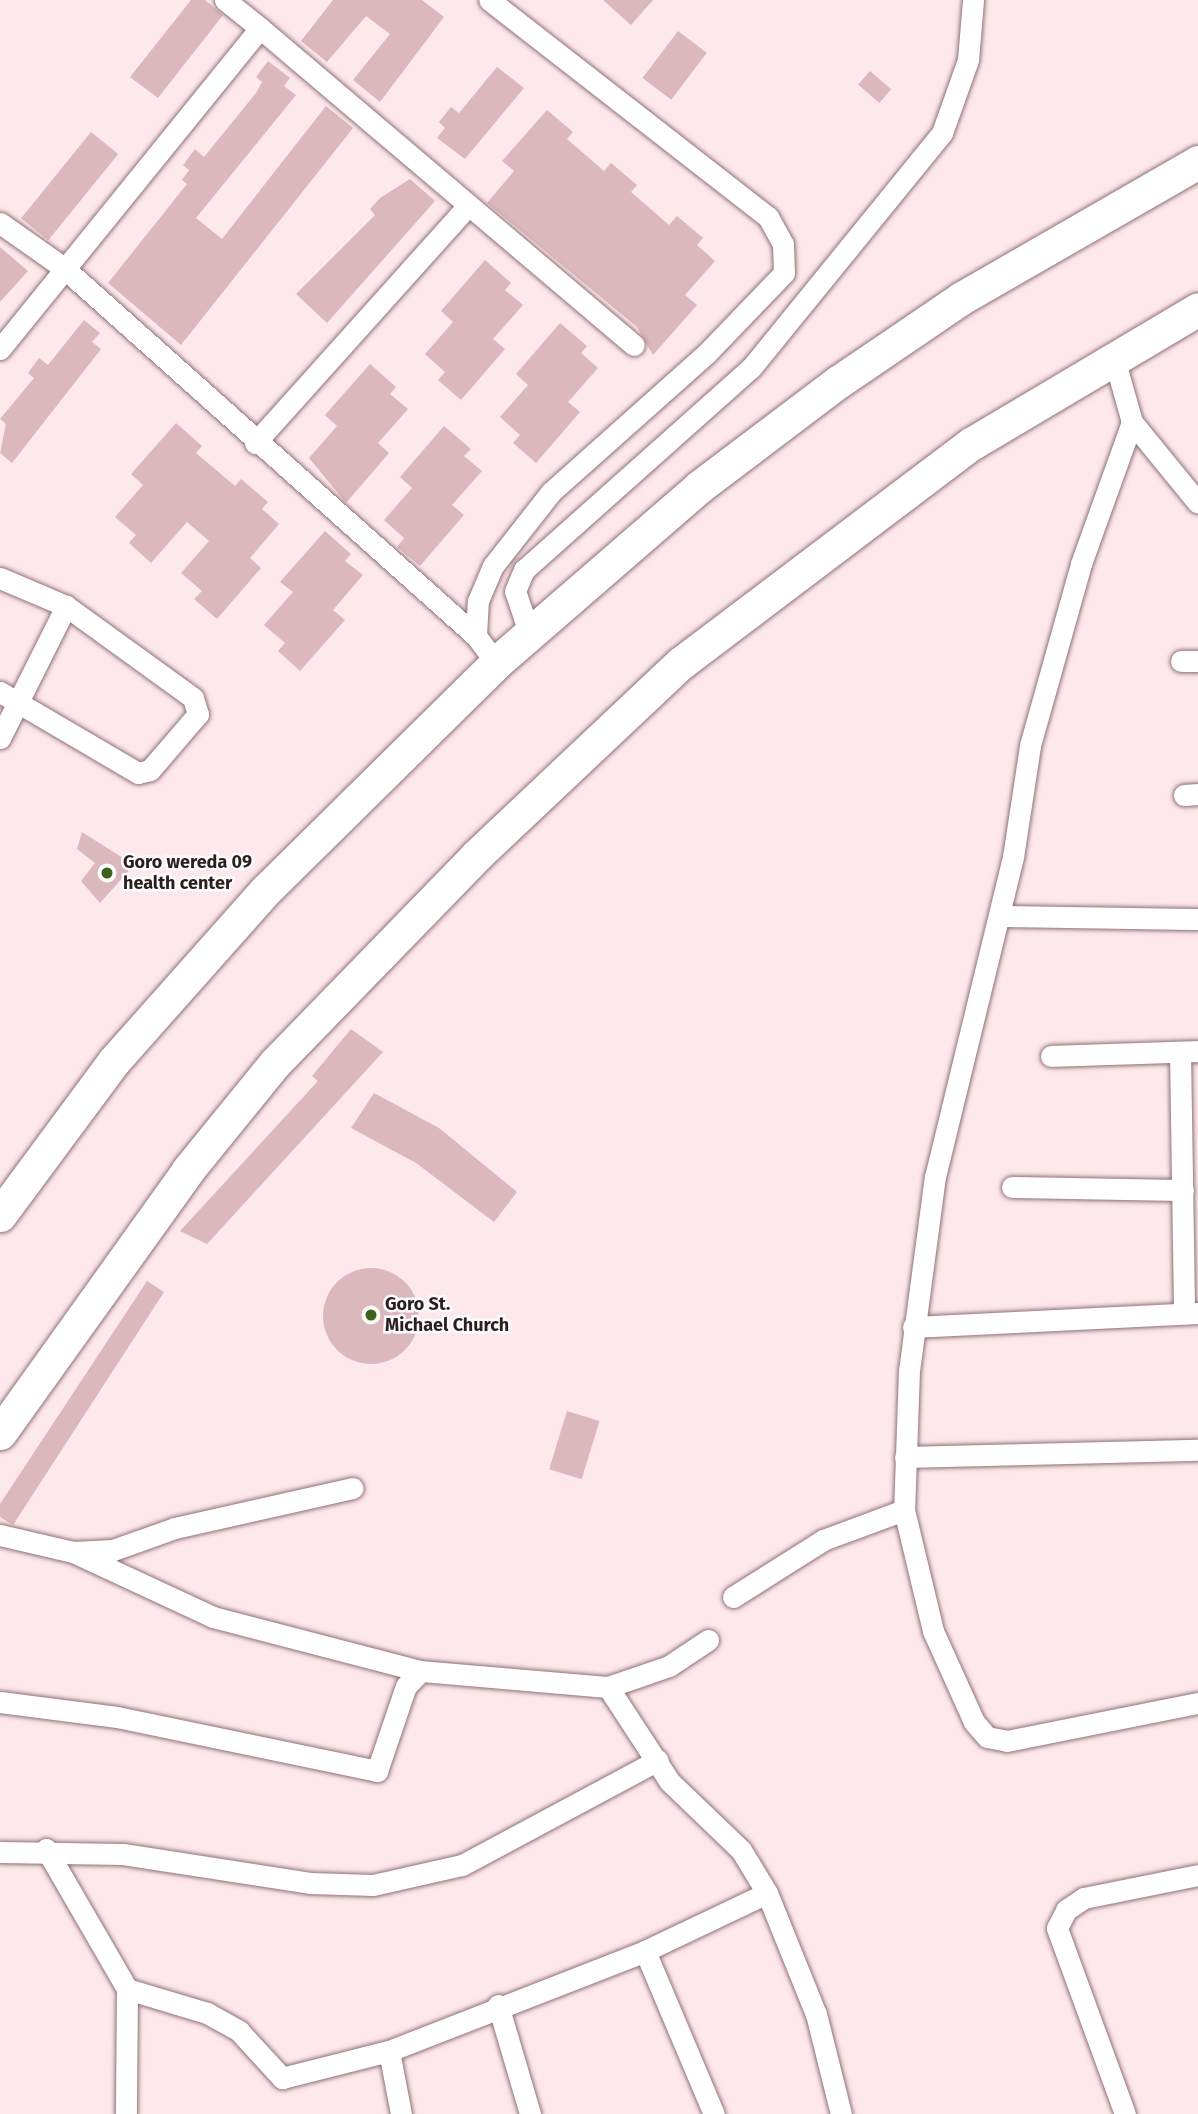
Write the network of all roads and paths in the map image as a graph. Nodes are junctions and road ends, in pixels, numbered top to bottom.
1 (225, 0) edge
2 (489, 0) edge
3 (973, 0) edge
4 (260, 28) junction
5 (1198, 162) edge
6 (468, 206) junction
7 (0, 223) edge
8 (64, 268) junction
9 (1198, 309) edge
10 (634, 345) dead end
11 (0, 349) edge
12 (1114, 358) junction
13 (1132, 422) junction
14 (255, 443) junction
15 (1198, 503) edge
16 (0, 578) edge
17 (66, 606) junction
18 (530, 635) junction
19 (476, 636) junction
20 (496, 663) junction
21 (9, 695) edge
22 (0, 738) edge
23 (999, 916) junction
24 (1198, 919) edge
25 (1189, 1051) edge
26 (1051, 1056) dead end
27 (1012, 1187) dead end
28 (1182, 1190) junction
29 (0, 1215) edge
30 (1191, 1313) edge
31 (913, 1327) junction
32 (0, 1433) edge
33 (1198, 1450) edge
34 (905, 1457) junction
35 (353, 1488) dead end
36 (904, 1510) junction
37 (0, 1535) edge
38 (73, 1552) junction
39 (733, 1597) dead end
40 (708, 1640) dead end
41 (421, 1671) junction
42 (608, 1687) junction
43 (0, 1702) edge
44 (1198, 1703) edge
45 (658, 1760) junction
46 (46, 1849) junction
47 (0, 1852) edge
48 (1198, 1875) edge
49 (767, 1893) junction
50 (645, 1951) junction
51 (128, 1989) junction
52 (498, 2005) junction
53 (389, 2051) junction
54 (126, 2114) edge
55 (401, 2114) edge
56 (530, 2114) edge
57 (714, 2114) edge
58 (841, 2114) edge
59 (1125, 2114) edge

1 - 4 street
2 - 19 street
3 - 18 street
4 - 6 street
4 - 8 street
5 - 18 highway
6 - 10 street
6 - 14 street
7 - 8 street
8 - 11 street
8 - 14 street
9 - 12 highway
12 - 13 street
12 - 32 highway
13 - 15 street
13 - 23 street
14 - 19 street
16 - 17 street
17 - 21 street
17 - 21 street
18 - 20 highway
19 - 20 street
20 - 29 highway
21 - 22 street
23 - 24 street
23 - 31 street
25 - 26 street
25 - 28 street
27 - 28 street
28 - 30 street
30 - 31 street
31 - 34 street
33 - 34 street
34 - 36 street
35 - 38 street
36 - 39 street
36 - 44 street
37 - 38 street
38 - 41 street
40 - 42 street
41 - 42 street
41 - 43 street
42 - 45 street
45 - 46 street
45 - 49 street
46 - 47 street
46 - 51 street
48 - 59 street
49 - 50 street
49 - 58 street
50 - 52 street
50 - 57 street
51 - 53 street
51 - 54 street
52 - 53 street
52 - 56 street
53 - 55 street

